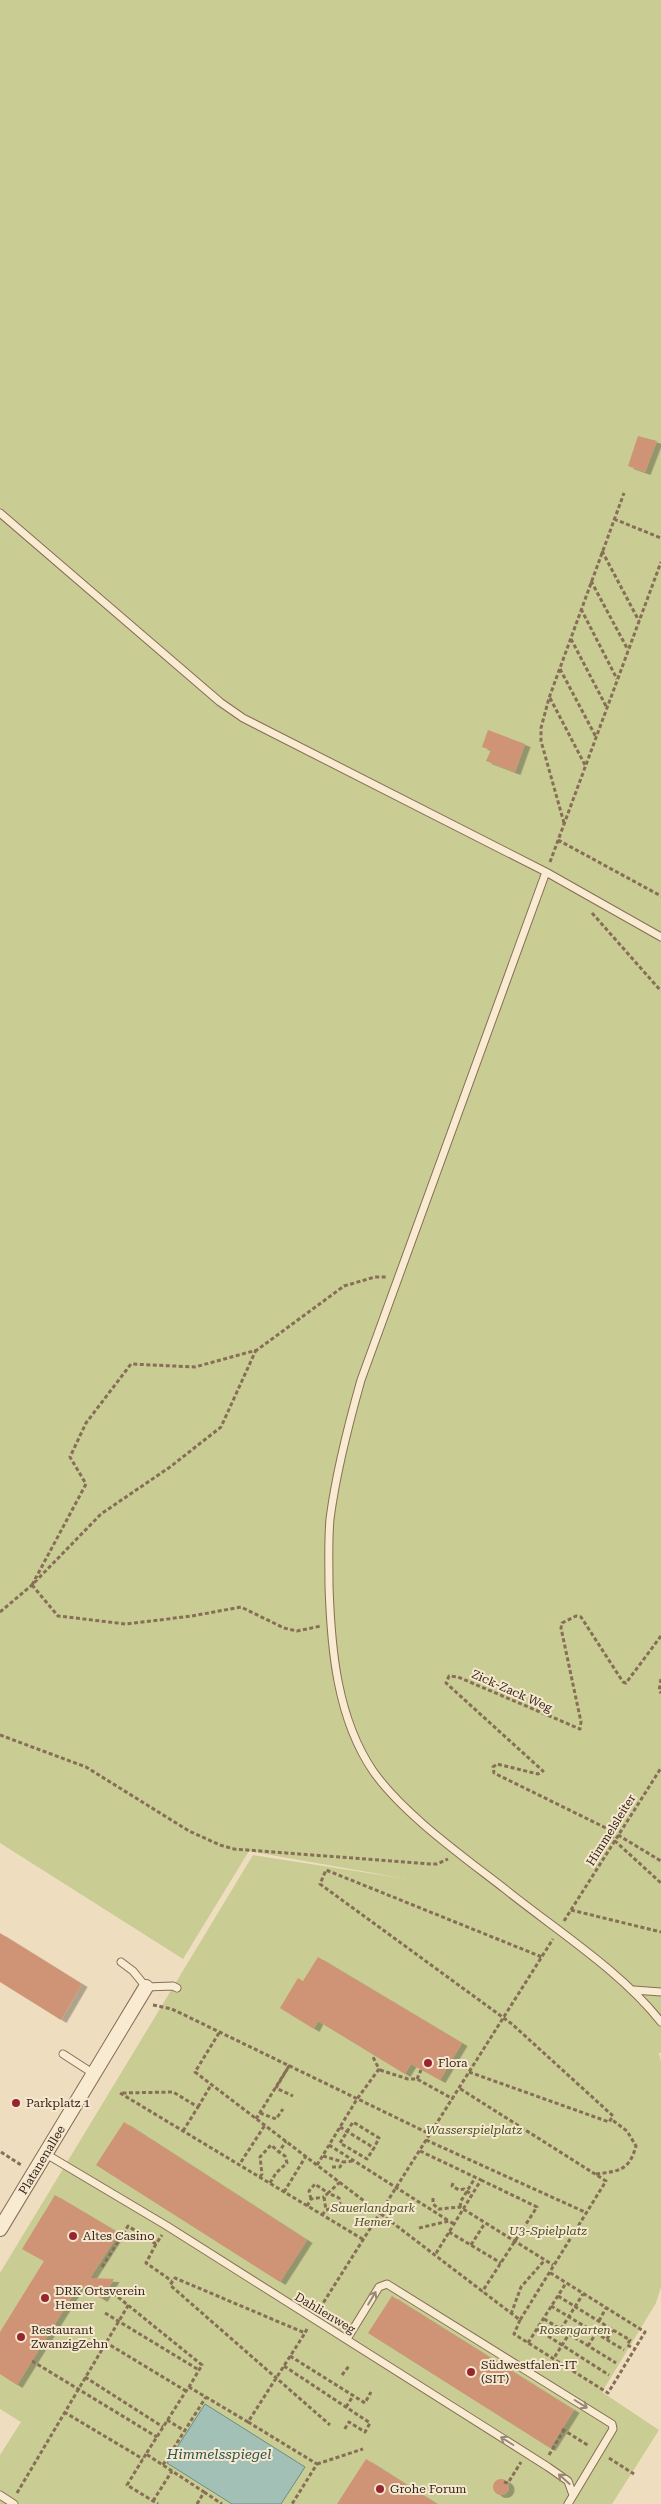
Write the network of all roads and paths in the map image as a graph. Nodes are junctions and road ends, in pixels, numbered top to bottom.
1 (624, 493) dead end
2 (0, 513) edge
3 (614, 520) junction
4 (661, 538) edge
5 (602, 551) junction
6 (661, 562) edge
7 (592, 580) junction
8 (581, 610) junction
9 (639, 622) junction
10 (570, 639) junction
11 (628, 651) junction
12 (560, 669) junction
13 (618, 679) junction
14 (550, 698) junction
15 (607, 708) junction
16 (596, 738) junction
17 (586, 766) junction
18 (564, 823) junction
19 (558, 840) junction
20 (546, 872) junction
21 (661, 896) edge
22 (589, 908) dead end
23 (661, 936) edge
24 (661, 991) edge
25 (400, 1276) junction
26 (257, 1350) junction
27 (32, 1586) junction
28 (0, 1612) edge
29 (329, 1625) junction
30 (661, 1636) edge
31 (661, 1679) edge
32 (661, 1693) edge
33 (0, 1735) edge
34 (661, 1768) edge
35 (618, 1835) junction
36 (615, 1841) junction
37 (456, 1851) junction
38 (661, 1861) edge
39 (661, 1883) edge
40 (576, 1903) dead end
41 (571, 1910) dead end
42 (661, 1932) edge
43 (542, 1957) dead end
44 (121, 1962) dead end
45 (532, 1973) dead end
46 (146, 1987) junction
47 (177, 1988) dead end
48 (634, 1990) junction
49 (661, 1992) edge
50 (138, 2001) junction
51 (504, 2017) junction
52 (661, 2022) edge
53 (219, 2033) junction
54 (63, 2054) dead end
55 (372, 2055) dead end
56 (289, 2066) junction
57 (380, 2070) dead end
58 (421, 2070) dead end
59 (469, 2072) junction
60 (94, 2074) junction
61 (417, 2079) junction
62 (211, 2085) junction
63 (276, 2088) junction
64 (459, 2088) junction
65 (293, 2096) dead end
66 (357, 2099) junction
67 (452, 2099) junction
68 (198, 2107) junction
69 (283, 2110) dead end
70 (260, 2113) junction
71 (256, 2119) junction
72 (611, 2119) junction
73 (265, 2125) junction
74 (340, 2127) junction
75 (183, 2131) junction
76 (347, 2131) junction
77 (430, 2134) junction
78 (426, 2140) junction
79 (286, 2141) junction
80 (329, 2145) junction
81 (374, 2148) junction
82 (352, 2150) junction
83 (420, 2151) junction
84 (1, 2152) edge
85 (279, 2152) junction
86 (46, 2154) junction
87 (306, 2156) junction
88 (322, 2156) junction
89 (348, 2157) junction
90 (354, 2161) junction
91 (241, 2162) dead end
92 (343, 2162) junction
93 (317, 2165) junction
94 (332, 2168) dead end
95 (34, 2173) junction
96 (595, 2174) junction
97 (260, 2177) junction
98 (475, 2178) junction
99 (481, 2180) junction
100 (340, 2182) junction
101 (270, 2183) junction
102 (453, 2183) dead end
103 (396, 2188) junction
104 (466, 2191) junction
105 (284, 2192) junction
106 (328, 2193) junction
107 (472, 2194) junction
108 (324, 2197) junction
109 (432, 2198) dead end
110 (311, 2199) junction
111 (307, 2206) junction
112 (462, 2208) junction
113 (326, 2210) junction
114 (380, 2213) junction
115 (587, 2213) junction
116 (322, 2215) junction
117 (448, 2221) junction
118 (485, 2223) junction
119 (454, 2224) junction
120 (167, 2226) junction
121 (420, 2228) dead end
122 (0, 2229) edge
123 (449, 2232) junction
124 (364, 2240) junction
125 (515, 2241) junction
126 (156, 2244) junction
127 (471, 2245) junction
128 (435, 2255) junction
129 (544, 2261) junction
130 (501, 2263) junction
131 (553, 2265) junction
132 (102, 2267) dead end
133 (549, 2272) junction
134 (172, 2281) junction
135 (566, 2283) junction
136 (108, 2289) dead end
137 (482, 2292) junction
138 (583, 2294) junction
139 (558, 2296) junction
140 (129, 2304) junction
141 (551, 2306) dead end
142 (575, 2306) junction
143 (606, 2308) junction
144 (105, 2313) dead end
145 (511, 2314) junction
146 (569, 2317) junction
147 (544, 2318) junction
148 (118, 2320) junction
149 (313, 2320) junction
150 (520, 2320) junction
151 (599, 2321) junction
152 (537, 2329) junction
153 (561, 2329) junction
154 (613, 2329) dead end
155 (305, 2333) junction
156 (596, 2333) junction
157 (569, 2334) junction
158 (347, 2339) junction
159 (606, 2340) junction
160 (105, 2342) junction
161 (528, 2343) junction
162 (562, 2345) junction
163 (588, 2346) junction
164 (635, 2349) junction
165 (624, 2350) dead end
166 (290, 2356) junction
167 (554, 2358) dead end
168 (32, 2361) dead end
169 (616, 2363) dead end
170 (284, 2366) junction
171 (349, 2366) dead end
172 (199, 2370) junction
173 (342, 2375) dead end
174 (609, 2375) dead end
175 (85, 2377) junction
176 (276, 2379) junction
177 (189, 2387) junction
178 (78, 2388) junction
179 (186, 2391) junction
180 (371, 2392) dead end
181 (353, 2396) junction
182 (206, 2397) junction
183 (346, 2407) junction
184 (64, 2412) junction
185 (168, 2420) junction
186 (248, 2422) junction
187 (330, 2425) dead end
188 (163, 2427) junction
189 (185, 2430) junction
190 (344, 2430) dead end
191 (157, 2438) junction
192 (585, 2443) dead end
193 (363, 2449) dead end
194 (551, 2451) dead end
195 (526, 2453) junction
196 (146, 2454) junction
197 (143, 2459) junction
198 (612, 2460) dead end
199 (317, 2464) junction
200 (163, 2465) junction
201 (172, 2471) dead end
202 (634, 2474) dead end
203 (504, 2482) dead end
204 (204, 2492) junction
205 (0, 2495) edge
206 (573, 2495) junction
207 (15, 2500) edge
208 (153, 2501) junction
209 (158, 2504) edge
210 (197, 2504) edge
211 (222, 2504) edge
212 (292, 2504) edge
213 (568, 2504) edge

1 - 3 path
2 - 20 lane
3 - 4 path
3 - 5 path
5 - 7 path
5 - 9 path
6 - 9 path
7 - 8 path
7 - 11 path
8 - 10 path
8 - 13 path
9 - 11 path
10 - 12 path
10 - 15 path
11 - 13 path
12 - 14 path
12 - 16 path
13 - 15 path
14 - 17 path
14 - 18 path
15 - 16 path
16 - 17 path
17 - 18 path
18 - 19 path
19 - 20 path
19 - 21 path
20 - 23 lane
20 - 25 lane
22 - 24 path
25 - 26 path
25 - 29 lane
26 - 27 path
26 - 27 path
27 - 28 path
27 - 29 path
29 - 37 lane
30 - 36 path, Zick-Zack Weg
31 - 32 path
33 - 37 path
34 - 35 path, Himmelsleiter
35 - 36 path, Himmelsleiter
35 - 38 path
36 - 39 path, Zick-Zack Weg
36 - 40 path, Himmelsleiter
37 - 48 lane
41 - 42 path
43 - 51 path
44 - 46 lane
45 - 51 path
46 - 47 lane
46 - 50 street, Platanenallee
48 - 49 lane
48 - 52 lane
50 - 53 path
50 - 60 street, Platanenallee
51 - 59 path
51 - 72 path
53 - 56 path
53 - 62 path
54 - 60 lane
55 - 66 path
56 - 63 path
56 - 66 path
57 - 61 path
58 - 61 path
59 - 64 path
59 - 72 path
60 - 86 street, Platanenallee
61 - 67 path
62 - 68 path
62 - 71 path
63 - 65 path
63 - 70 path
64 - 67 path
64 - 96 path
66 - 74 path
66 - 77 path
67 - 77 path
68 - 75 path
68 - 75 path
69 - 70 path
70 - 71 path
71 - 73 path
72 - 96 path
73 - 79 path
73 - 91 path
74 - 76 path
74 - 80 path
75 - 97 path
76 - 81 path
76 - 81 path
76 - 82 path
77 - 78 path
78 - 83 path
78 - 115 path
79 - 85 path
79 - 87 path
80 - 88 path
80 - 89 path
81 - 82 path
82 - 89 path
83 - 98 path
83 - 103 path
84 - 95 path
85 - 97 path
85 - 101 path
86 - 95 street, Platanenallee
86 - 120 lane, Dahlienweg
87 - 93 path
87 - 105 path
88 - 92 path
88 - 93 path
89 - 90 path
90 - 92 path
90 - 103 path
92 - 94 path
93 - 100 path
95 - 122 street, Platanenallee
96 - 115 path
97 - 101 path
98 - 99 path
98 - 104 path
99 - 107 path
99 - 125 path
100 - 106 path
100 - 114 path
101 - 105 path
102 - 104 path
103 - 114 path
103 - 117 path
104 - 107 path
104 - 112 path
105 - 111 path
106 - 108 path
106 - 110 path
106 - 113 path
107 - 112 path
108 - 110 path
108 - 113 path
109 - 112 path
110 - 111 path
111 - 116 path
112 - 118 path
112 - 119 path
113 - 116 path
114 - 124 path
114 - 128 path
115 - 131 path
116 - 124 path
117 - 119 path
117 - 121 path
118 - 125 path
118 - 127 path
119 - 123 path
120 - 126 path
120 - 149 lane, Dahlienweg
123 - 127 path
123 - 128 path
124 - 149 path
125 - 129 path
125 - 130 path
126 - 132 path
126 - 134 path
127 - 130 path
128 - 137 path
129 - 131 path
129 - 145 path
130 - 137 path
131 - 133 path
133 - 135 path
133 - 150 path
134 - 155 path
134 - 176 path
135 - 138 path
135 - 139 path
136 - 140 path
137 - 145 path
138 - 142 path
138 - 143 path
139 - 142 path
139 - 147 path
140 - 148 path
140 - 172 path
141 - 146 path
142 - 146 path
142 - 151 path
143 - 151 path
143 - 164 path
144 - 148 path
145 - 150 path
146 - 153 path
146 - 156 path
147 - 152 path
147 - 153 path
148 - 160 path
148 - 172 path
149 - 155 path
149 - 158 lane, Dahlienweg
150 - 161 path
151 - 159 path
152 - 161 path
152 - 162 path
153 - 157 path
154 - 164 path
155 - 166 path
156 - 159 path
156 - 163 path
157 - 162 path
157 - 163 path
195 -> 158 lane, Dahlienweg
158 -> 206 lane
159 - 165 path
160 - 175 path
160 - 179 path
161 - 164 path
162 - 167 path
162 - 174 path
163 - 169 path
166 - 170 path
166 - 181 path
168 - 178 path
170 - 176 path
170 - 183 path
171 - 173 path
172 - 177 path
175 - 178 path
175 - 188 path
176 - 186 path
176 - 187 path
177 - 179 path
177 - 182 path
178 - 184 path
178 - 191 path
179 - 185 path
180 - 181 path
181 - 183 path
182 - 186 path
182 - 189 path
183 - 190 path
184 - 197 path
184 - 207 path
185 - 188 path
185 - 189 path
186 - 199 path
188 - 191 path
189 - 200 path
191 - 196 path
192 - 194 path
193 - 199 path
195 - 203 path
206 -> 195 lane, Dahlienweg
196 - 197 path
196 - 200 path
197 - 208 path
198 - 202 path
199 - 212 path
200 - 204 path
201 - 208 path
204 - 210 path
204 - 211 path
205 - 207 lane
206 - 213 lane
208 - 209 path

